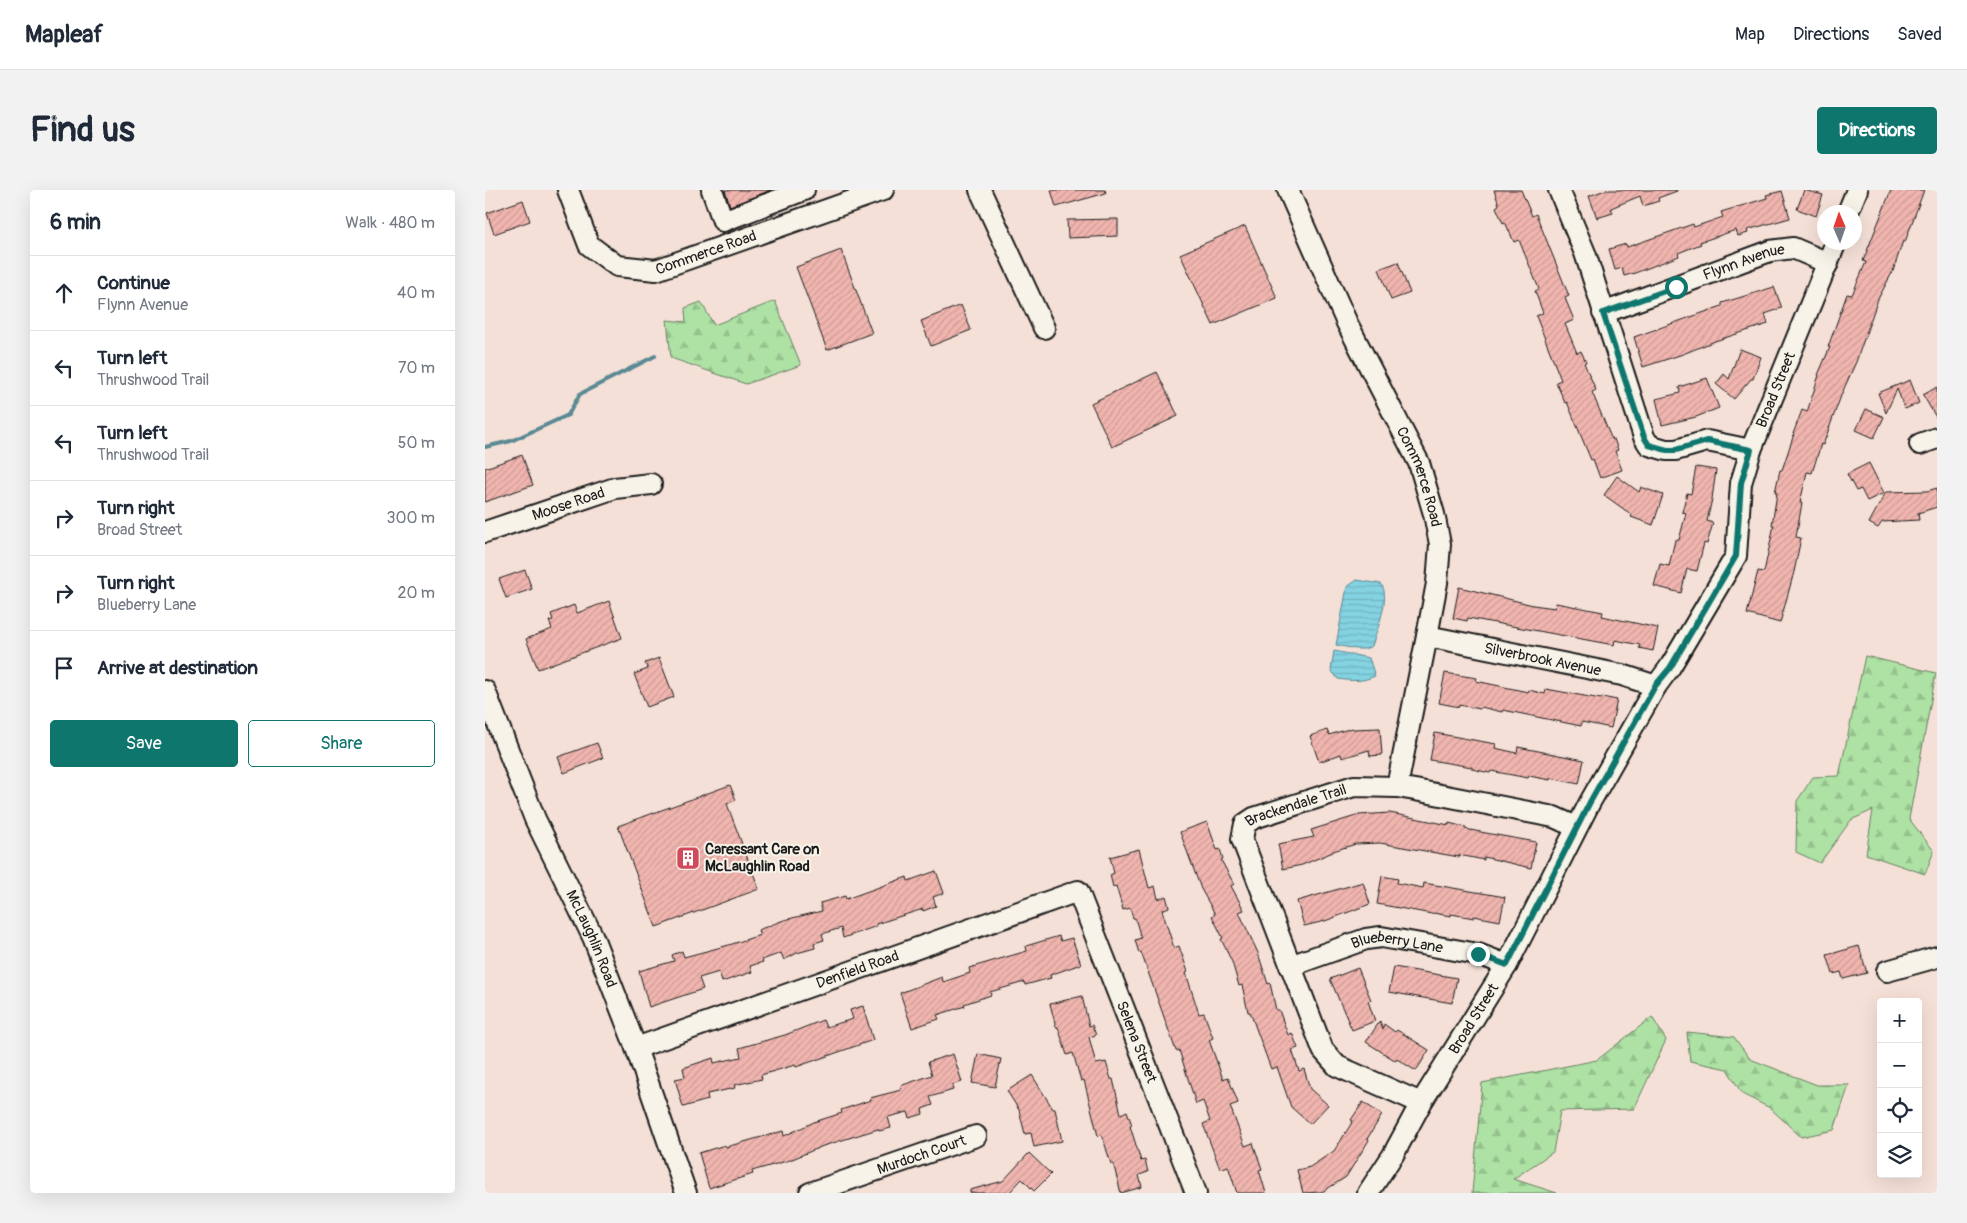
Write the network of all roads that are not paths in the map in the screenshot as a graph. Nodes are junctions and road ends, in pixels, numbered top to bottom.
1 (568, 190) edge
2 (712, 190) edge
3 (804, 190) edge
4 (883, 190) edge
5 (979, 190) edge
6 (1288, 190) edge
7 (1559, 190) edge
8 (1857, 190) edge
9 (1851, 205) edge
10 (1833, 250) edge
11 (1828, 263) junction
12 (1603, 313) junction
13 (1044, 328) dead end
14 (1751, 450) junction
15 (651, 484) dead end
16 (485, 532) edge
17 (1427, 636) junction
18 (1655, 686) junction
19 (485, 691) edge
20 (1397, 787) junction
21 (1576, 827) junction
22 (1078, 891) joint
23 (1937, 957) edge
24 (1507, 965) junction
25 (1291, 966) junction
26 (1887, 971) dead end
27 (636, 1048) junction
28 (1421, 1103) junction
29 (976, 1136) dead end
30 (686, 1193) edge
31 (810, 1193) edge
32 (1196, 1193) edge
33 (1368, 1193) edge

1 - 4 street, Commerce Road
2 - 3 street
5 - 13 street
6 - 17 street, Commerce Road
7 - 12 street
8 - 9 street
10 - 11 street, Broad Street
11 - 12 street, Flynn Avenue
11 - 14 street, Broad Street
12 - 14 street
14 - 18 street, Broad Street
15 - 16 street, Moose Road
17 - 18 street, Silverbrook Avenue
17 - 20 street, Commerce Road
18 - 21 street, Broad Street
19 - 27 street, McLaughlin Road
20 - 21 street, Brackendale Trail
20 - 25 street, Brackendale Trail
21 - 24 street, Broad Street
22 - 27 street, Denfield Road
22 - 32 street, Selena Street
23 - 26 street
24 - 25 street, Blueberry Lane
24 - 28 street, Broad Street
25 - 28 street, Brackendale Trail
27 - 30 street, McLaughlin Road
28 - 33 street, Broad Street
29 - 31 street, Murdoch Court

